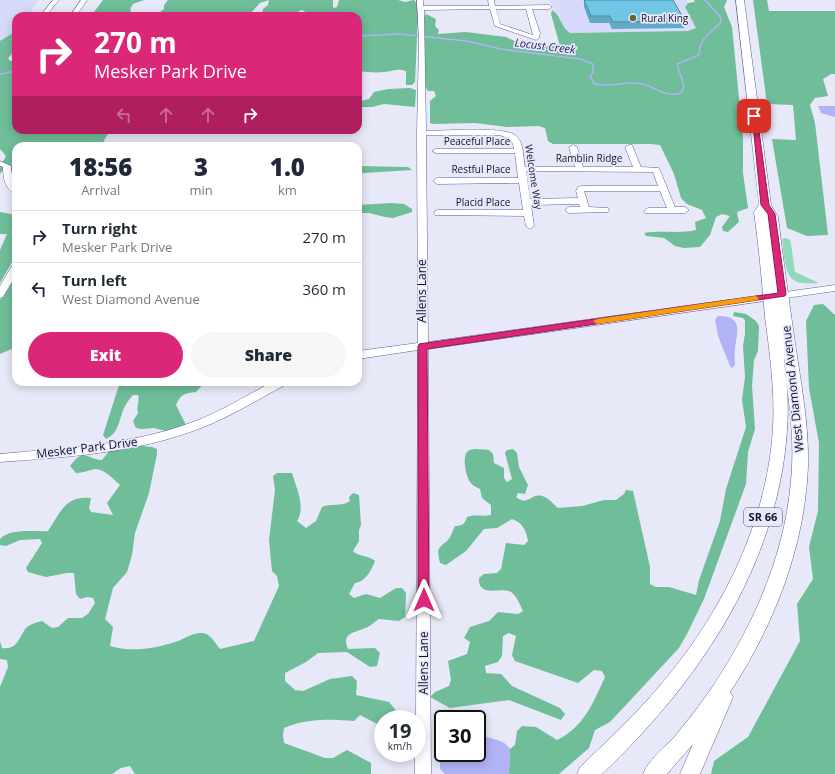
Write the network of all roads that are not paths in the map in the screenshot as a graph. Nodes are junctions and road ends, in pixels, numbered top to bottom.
1 (56, 0) edge
2 (84, 0) edge
3 (420, 0) edge
4 (491, 0) edge
5 (740, 0) edge
6 (420, 8) junction
7 (493, 8) junction
8 (529, 8) junction
9 (549, 8) dead end
10 (46, 12) edge
11 (76, 12) edge
12 (421, 133) junction
13 (573, 147) dead end
14 (629, 147) dead end
15 (436, 151) dead end
16 (519, 151) junction
17 (0, 163) edge
18 (521, 169) junction
19 (580, 169) junction
20 (638, 169) junction
21 (524, 180) junction
22 (437, 181) dead end
23 (12, 188) edge
24 (663, 188) junction
25 (582, 201) junction
26 (528, 202) junction
27 (569, 210) dead end
28 (585, 210) junction
29 (605, 210) dead end
30 (672, 210) junction
31 (685, 210) dead end
32 (648, 211) dead end
33 (438, 213) dead end
34 (528, 213) junction
35 (530, 226) dead end
36 (12, 273) edge
37 (835, 288) edge
38 (0, 295) edge
39 (776, 295) junction
40 (422, 346) junction
41 (362, 354) edge
42 (273, 386) edge
43 (0, 458) edge
44 (732, 677) junction
45 (423, 774) edge
46 (587, 774) edge
47 (653, 774) edge
48 (690, 774) edge

1 - 10 street
2 - 11 street
3 - 6 street, Allens Lane
4 - 7 street
5 - 39 main road, West Diamond Avenue / SR 66
6 - 7 street
6 - 12 street, Allens Lane
7 - 8 street
7 - 8 street
8 - 9 street
12 - 16 street, Welcome Way
12 - 40 street, Allens Lane
13 - 19 street
14 - 20 street
15 - 16 street, Peaceful Place
16 - 18 street, Welcome Way
17 - 23 street
18 - 19 street, Ramblin Ridge
18 - 21 street, Welcome Way
19 - 20 street, Ramblin Ridge
20 - 24 street, Ramblin Ridge
21 - 22 street, Restful Place
21 - 26 street, Welcome Way
24 - 25 street
24 - 30 street
25 - 26 street
25 - 28 street
26 - 34 street, Welcome Way
27 - 28 street
28 - 29 street
30 - 31 street
30 - 32 street
33 - 34 street, Placid Place
34 - 35 street, Welcome Way
36 - 38 street
37 - 39 street
39 - 40 street
39 - 44 main road, West Diamond Avenue / SR 66
39 - 46 main road, West Diamond Avenue / SR 66
40 - 41 street
40 - 45 street, Allens Lane
42 - 43 street, Mesker Park Drive
44 - 47 main road, West Diamond Avenue / SR 66
44 - 48 main road

